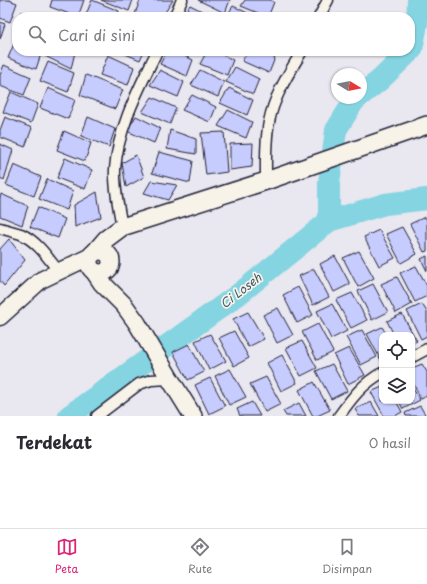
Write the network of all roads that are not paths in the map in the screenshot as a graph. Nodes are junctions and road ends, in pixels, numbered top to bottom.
1 (182, 0) edge
2 (328, 0) edge
3 (176, 12) edge
4 (322, 12) edge
5 (155, 56) edge
6 (299, 56) edge
7 (427, 125) edge
8 (266, 181) junction
9 (0, 228) edge
10 (122, 228) junction
11 (111, 261) junction
12 (92, 262) junction
13 (59, 272) junction
14 (41, 280) junction
15 (124, 305) junction
16 (0, 317) edge
17 (427, 349) edge
18 (415, 355) edge
19 (168, 375) junction
20 (379, 375) edge
21 (97, 416) edge
22 (193, 416) edge
23 (339, 416) edge

1 - 3 street
2 - 4 street
5 - 10 street
6 - 8 street
7 - 8 highway
8 - 10 highway
9 - 13 street
10 - 11 highway
10 - 12 highway
11 - 12 highway
11 - 15 highway
12 - 13 main road
12 - 14 main road
12 - 15 highway
13 - 14 main road
14 - 16 main road
15 - 19 highway
17 - 18 street
19 - 21 street
19 - 22 highway
20 - 23 street

